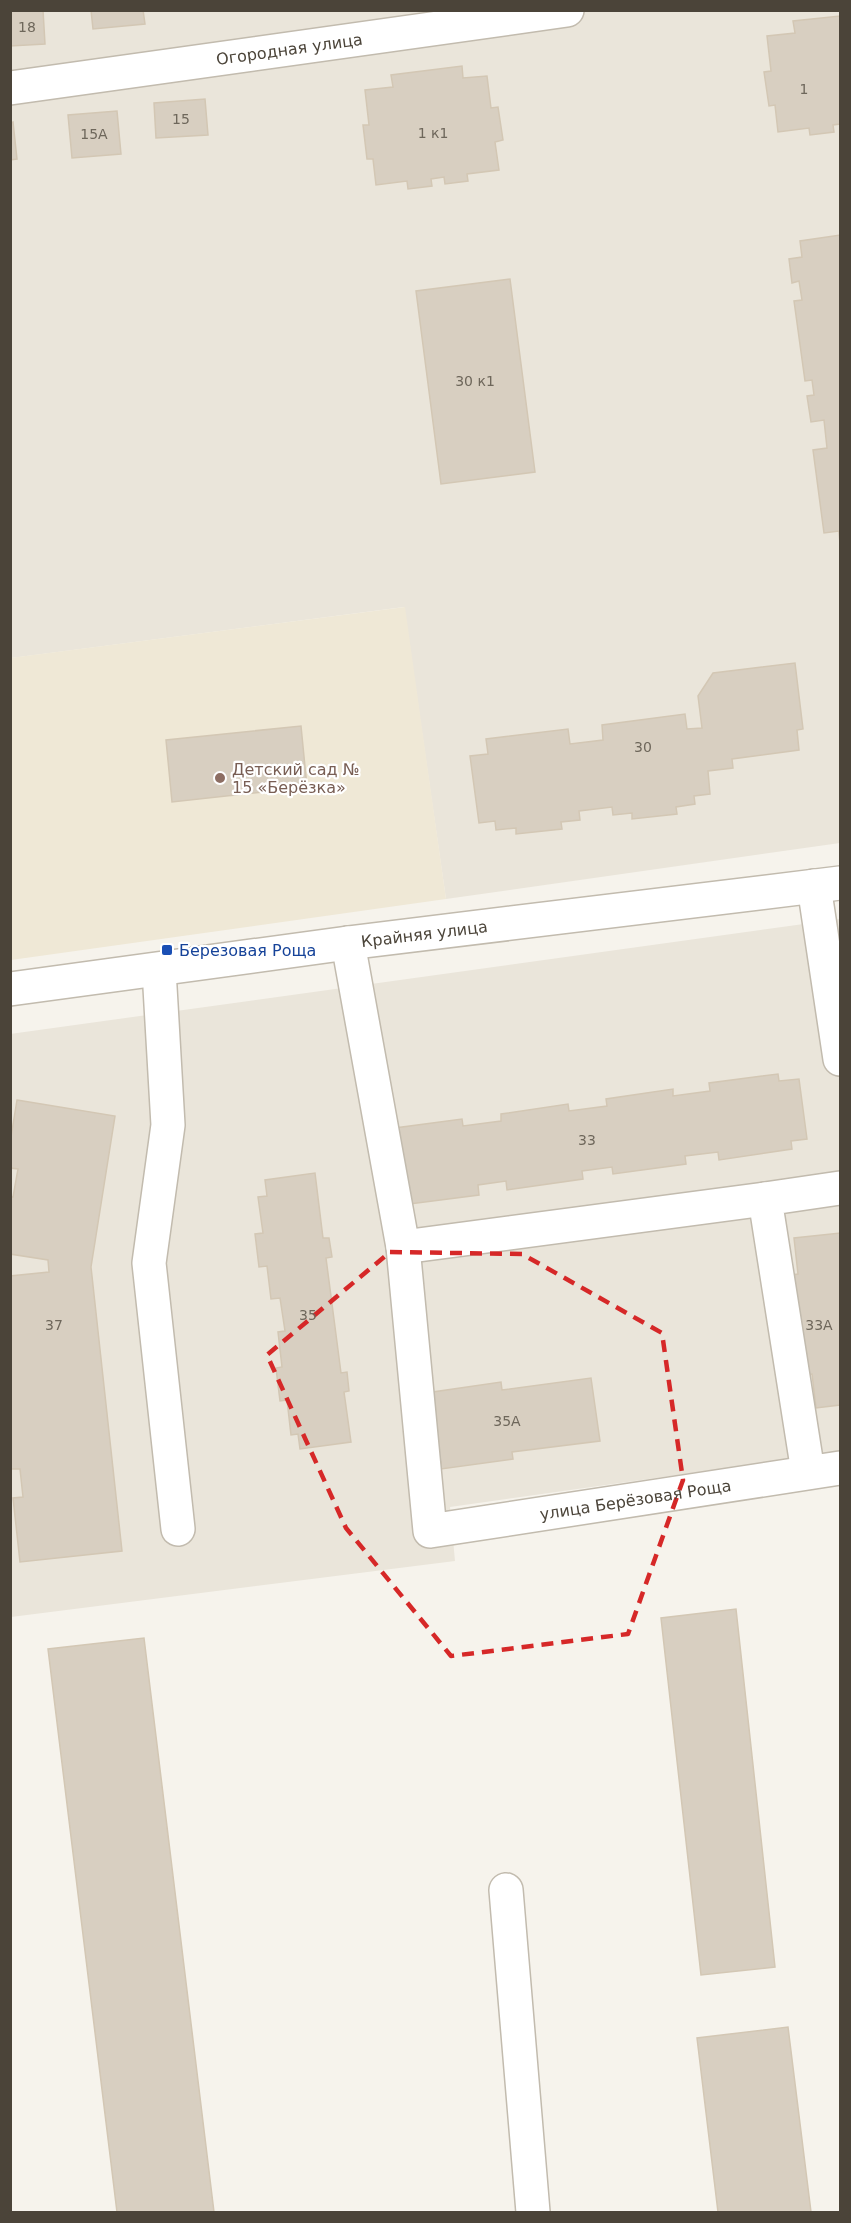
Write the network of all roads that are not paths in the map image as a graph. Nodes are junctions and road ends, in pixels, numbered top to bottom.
1 (567, 10) edge
2 (10, 88) edge
3 (827, 885) edge
4 (348, 943) junction
5 (159, 970) junction
6 (10, 989) edge
7 (840, 1059) edge
8 (840, 1188) edge
9 (765, 1199) junction
10 (403, 1246) junction
11 (840, 1467) edge
12 (808, 1472) junction
13 (178, 1529) dead end
14 (506, 1890) dead end
15 (533, 2212) edge

1 - 2 street, Огородная улица
3 - 4 street, Крайняя улица
3 - 7 street
4 - 5 street, Крайняя улица
4 - 10 street
5 - 6 street, Крайняя улица
5 - 13 street
8 - 9 street
9 - 10 street
9 - 12 street
10 - 12 street, улица Берёзовая Роща
11 - 12 street, улица Берёзовая Роща
14 - 15 street

